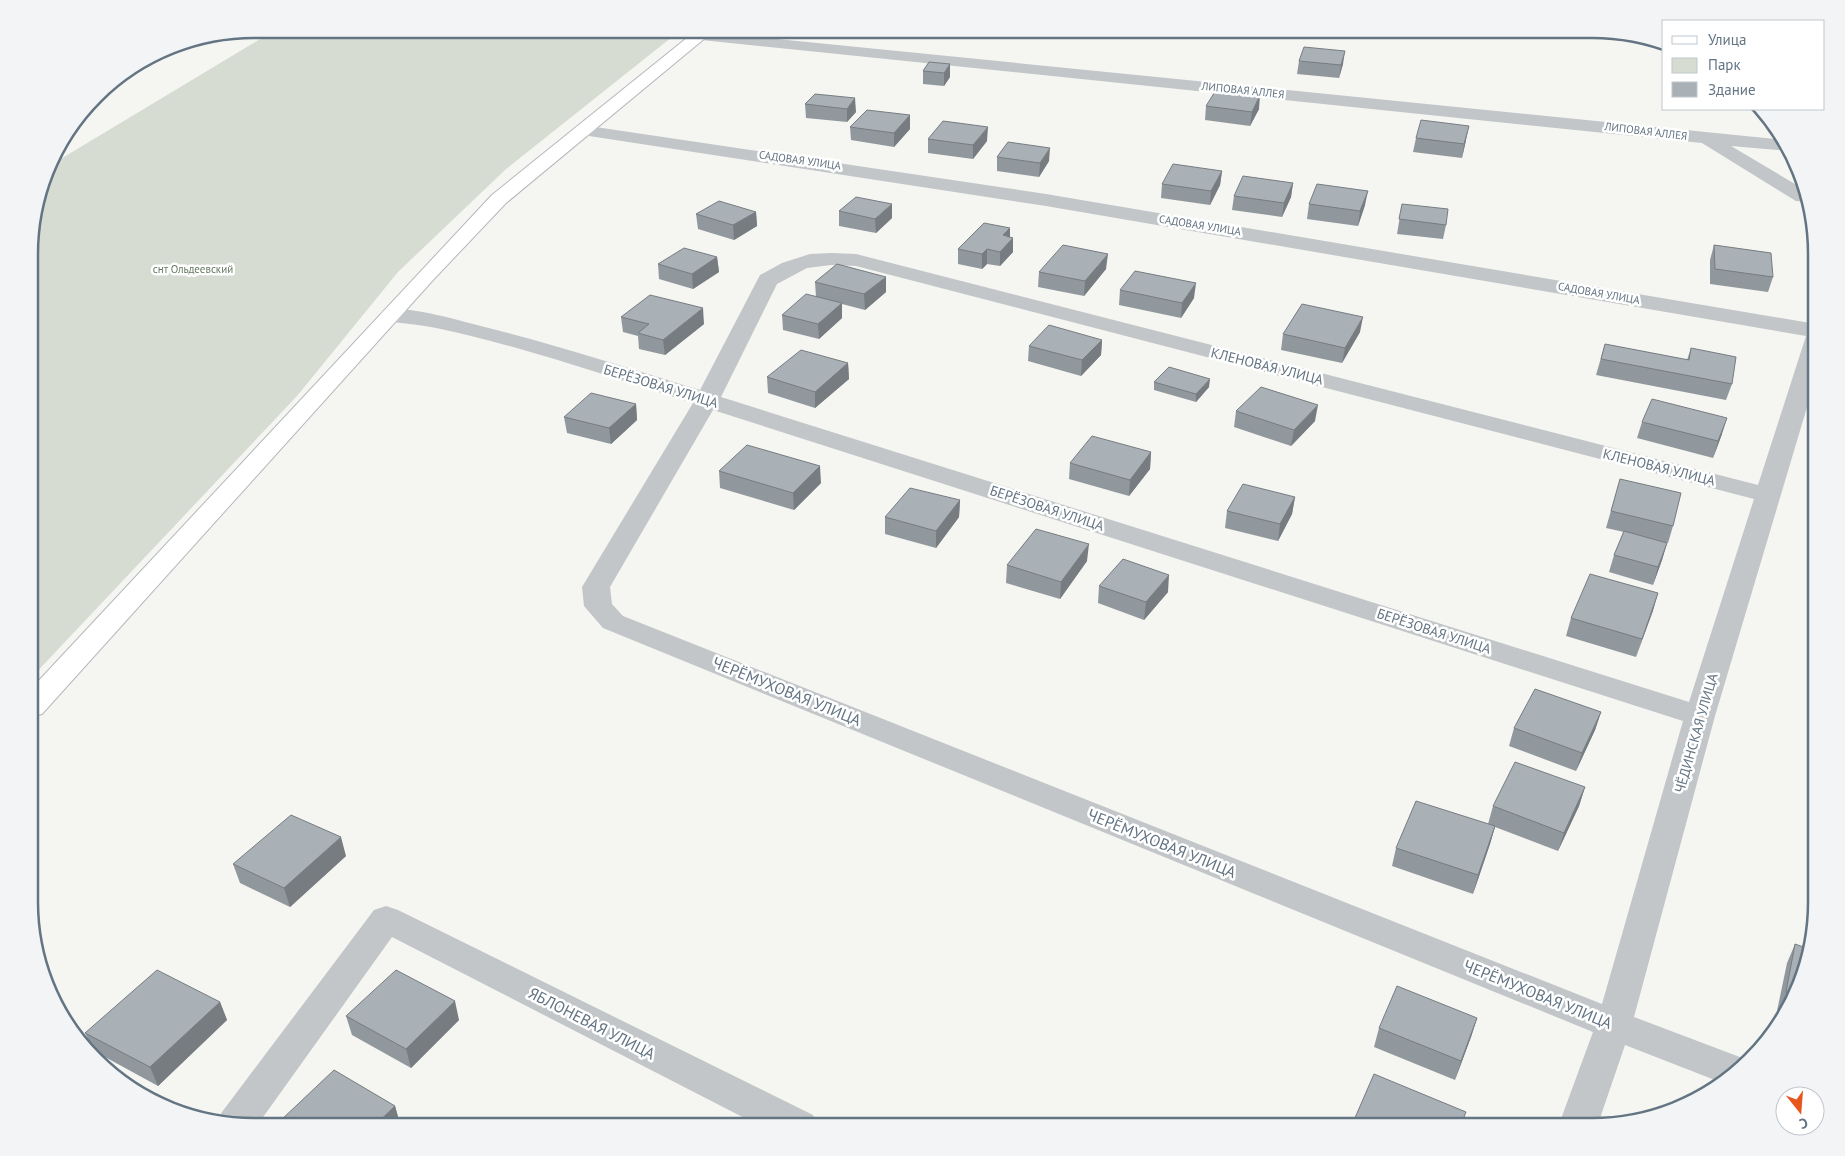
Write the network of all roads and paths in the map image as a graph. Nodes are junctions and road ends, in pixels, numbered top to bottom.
1 (696, 38) edge
2 (761, 38) edge
3 (582, 130) junction
4 (1704, 138) junction
5 (1778, 145) edge
6 (1799, 195) edge
7 (391, 315) junction
8 (1808, 329) edge
9 (1808, 364) edge
10 (707, 400) junction
11 (1768, 495) junction
12 (38, 699) edge
13 (1700, 716) junction
14 (1614, 1025) junction
15 (1729, 1069) edge
16 (240, 1118) edge
17 (781, 1118) edge
18 (1580, 1118) edge

1 - 3 street
2 - 4 street, ЛИПОВАЯ АЛЛЕЯ
3 - 7 street
3 - 8 street, САДОВАЯ УЛИЦА
4 - 5 street, ЛИПОВАЯ АЛЛЕЯ
4 - 6 street
7 - 10 street, БЕРЁЗОВАЯ УЛИЦА
7 - 12 street
9 - 11 street, ЧЁДИНСКАЯ УЛИЦА
10 - 11 street, КЛЕНОВАЯ УЛИЦА
10 - 13 street, БЕРЁЗОВАЯ УЛИЦА
10 - 14 street, ЧЕРЁМУХОВАЯ УЛИЦА
11 - 13 street, ЧЁДИНСКАЯ УЛИЦА
13 - 14 street, ЧЁДИНСКАЯ УЛИЦА
14 - 15 street, ЧЕРЁМУХОВАЯ УЛИЦА
14 - 18 street, ЧЁДИНСКАЯ УЛИЦА
16 - 17 street, ЯБЛОНЕВАЯ УЛИЦА

